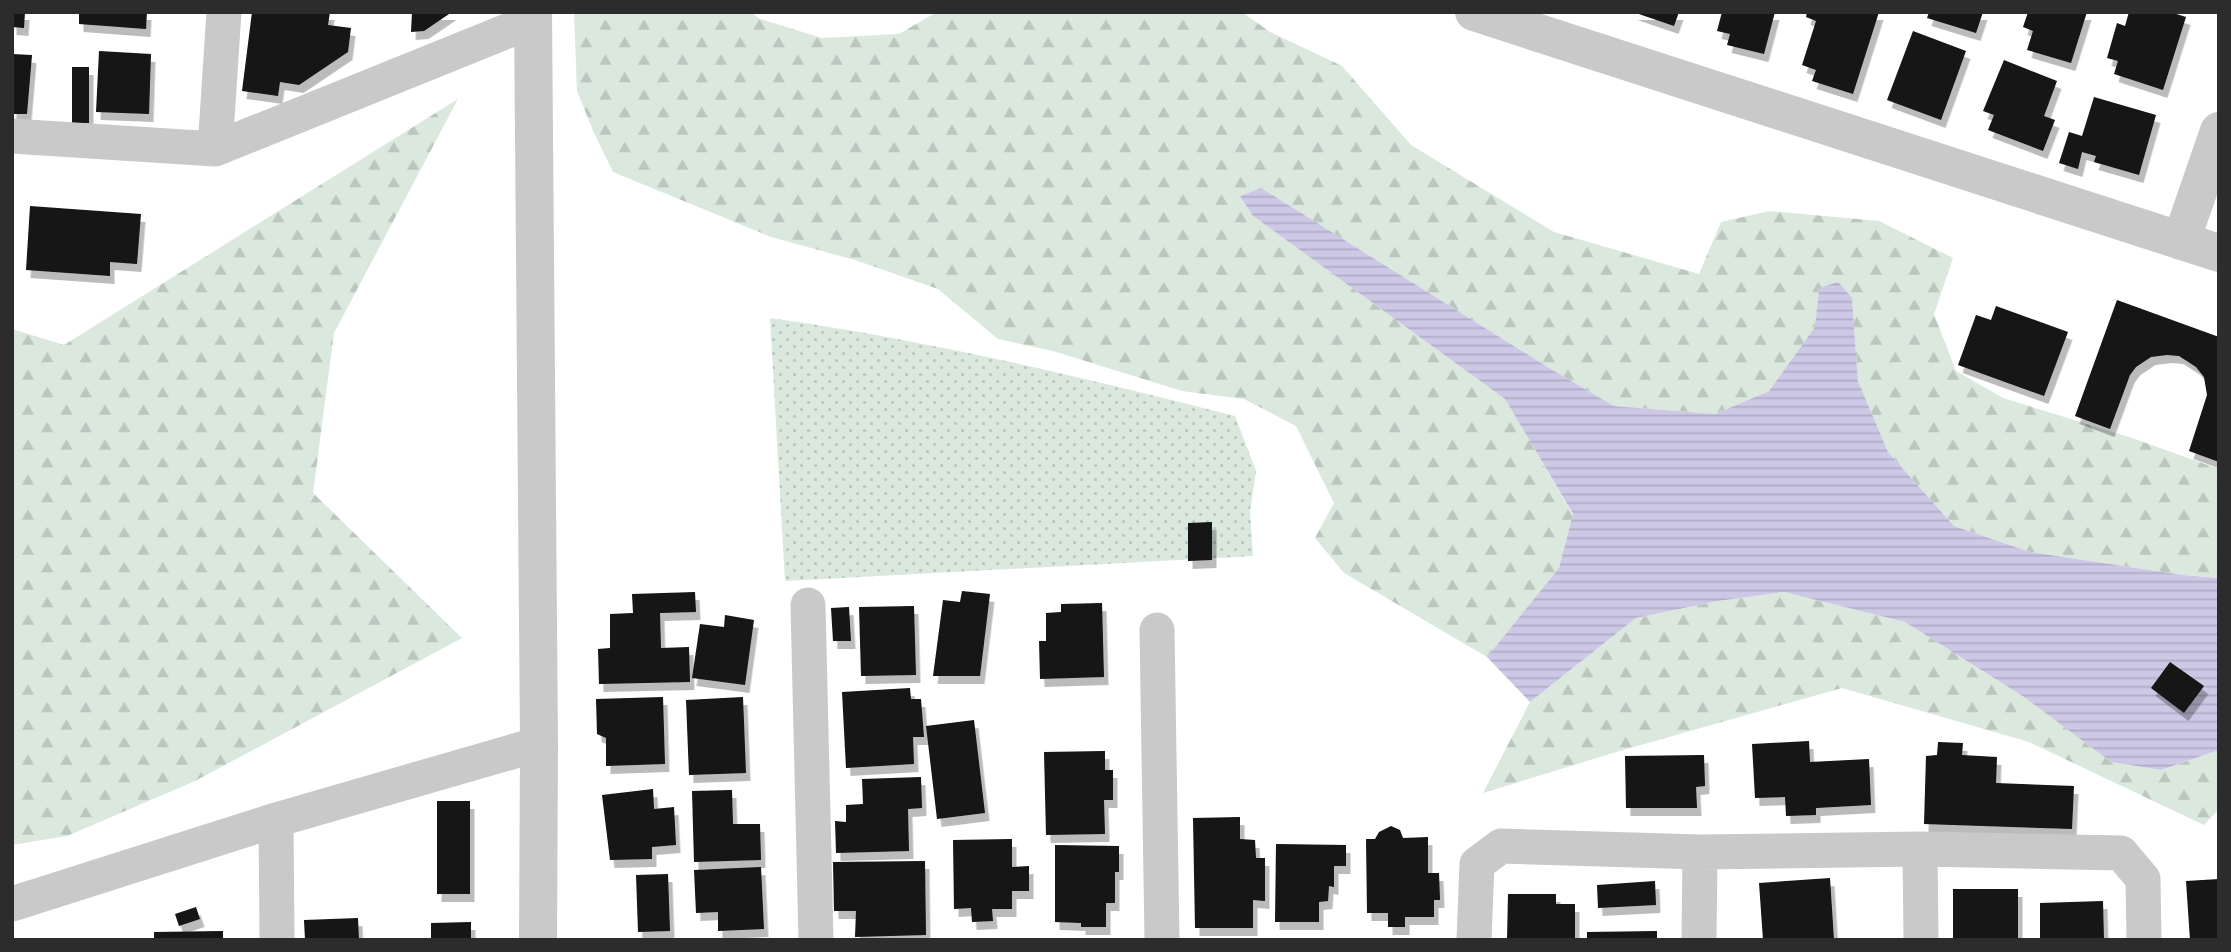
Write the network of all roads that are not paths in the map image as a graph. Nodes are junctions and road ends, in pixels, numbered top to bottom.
1 (224, 12) edge
2 (1474, 12) edge
3 (533, 17) edge
4 (2219, 131) edge
5 (12, 135) edge
6 (215, 149) junction
7 (2181, 241) junction
8 (2219, 253) edge
9 (808, 605) dead end
10 (1157, 630) dead end
11 (539, 744) junction
12 (276, 821) junction
13 (1920, 849) junction
14 (1700, 852) junction
15 (12, 904) edge
16 (277, 940) edge
17 (538, 940) edge
18 (816, 940) edge
19 (1162, 940) edge
20 (1474, 940) edge
21 (1699, 940) edge
22 (1920, 940) edge
23 (2144, 940) edge

1 - 6 street
2 - 7 street
3 - 6 street
3 - 11 street
4 - 7 street
5 - 6 street
7 - 8 street
9 - 18 street
10 - 19 street
11 - 12 street
11 - 17 street
12 - 15 street
12 - 16 street
13 - 14 street
13 - 22 street
13 - 23 street
14 - 20 street
14 - 21 street

